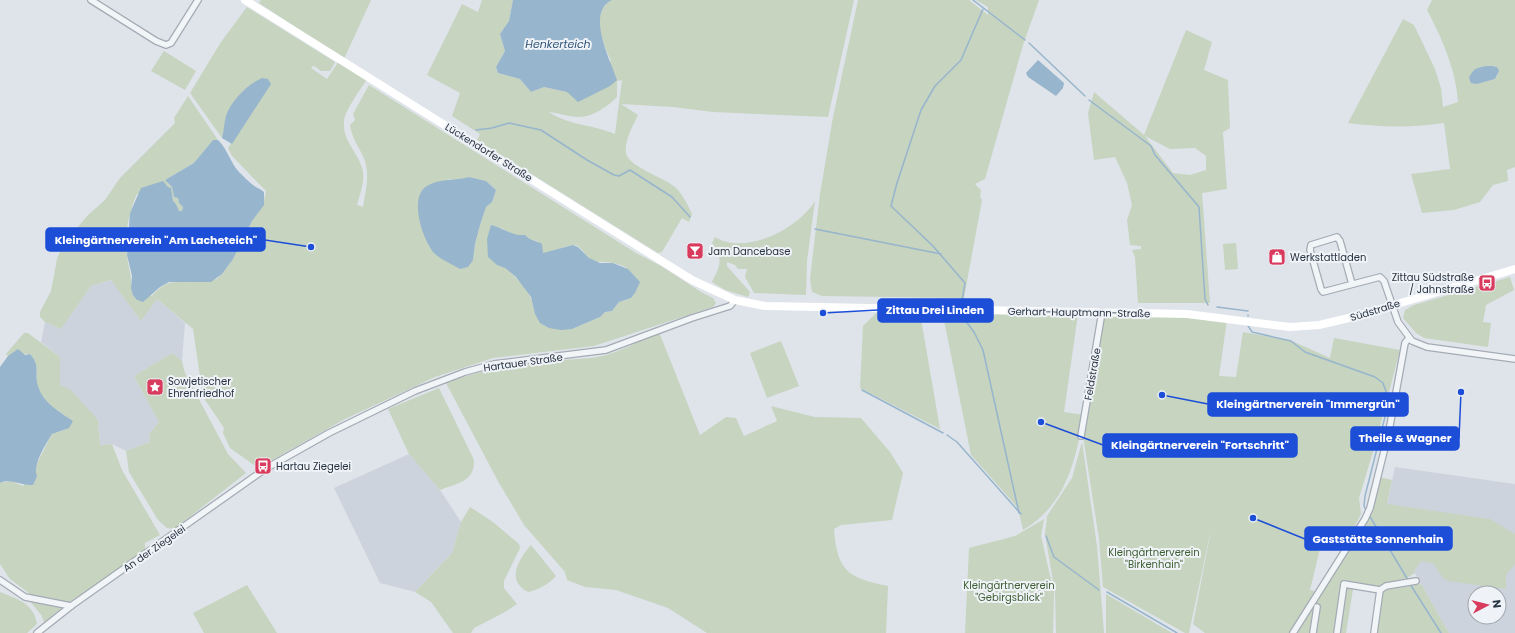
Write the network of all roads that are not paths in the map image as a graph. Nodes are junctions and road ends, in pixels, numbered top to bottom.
1 (91, 0) edge
2 (198, 0) edge
3 (245, 0) edge
4 (1515, 269) edge
5 (1352, 284) junction
6 (735, 300) junction
7 (1391, 305) junction
8 (1102, 312) junction
9 (1303, 327) joint
10 (1408, 338) junction
11 (1515, 359) edge
12 (1082, 436) dead end
13 (273, 465) joint
14 (0, 580) edge
15 (1416, 582) dead end
16 (1380, 590) junction
17 (71, 606) junction
18 (1317, 607) dead end
19 (37, 633) edge
20 (1293, 633) edge
21 (1313, 633) edge
22 (1337, 633) edge
23 (1374, 633) edge

1 - 2 street
3 - 6 main road, Lückendorfer Straße
4 - 7 main road, Südstraße
5 - 5 street
5 - 7 street
6 - 8 main road, Gerhart-Hauptmann-Straße
6 - 13 street, Hartauer Straße
7 - 9 main road, Südstraße
7 - 10 street
8 - 9 main road, Gerhart-Hauptmann-Straße
8 - 12 street, Feldstraße
10 - 11 street
10 - 20 street
13 - 17 street, An der Ziegelei
14 - 17 street
15 - 16 street
16 - 22 street
16 - 23 street
17 - 19 street, An der Ziegelei
18 - 21 street

